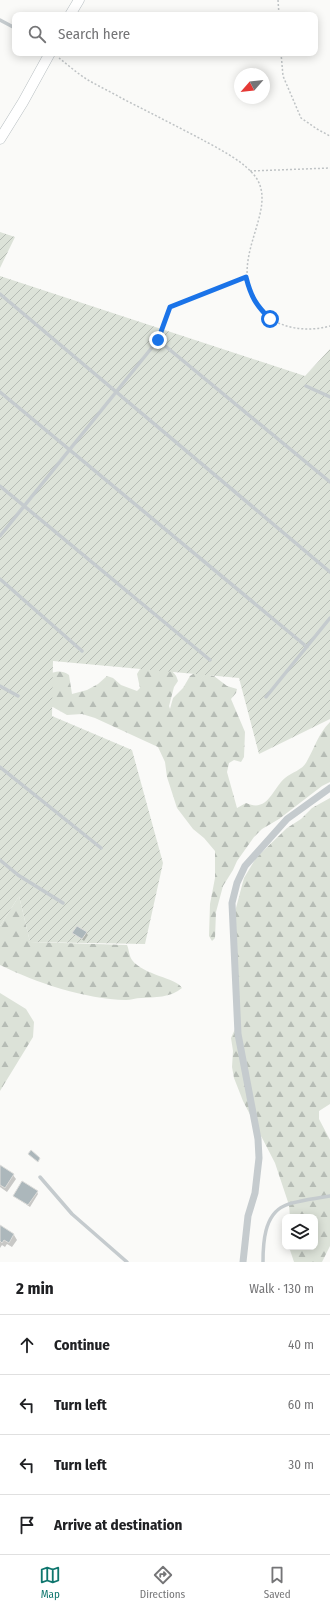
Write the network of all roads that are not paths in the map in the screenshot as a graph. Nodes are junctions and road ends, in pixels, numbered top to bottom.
1 (79, 0) edge
2 (72, 12) edge
3 (0, 20) edge
4 (12, 26) edge
5 (53, 56) edge
6 (0, 139) edge
7 (0, 294) edge
8 (306, 386) dead end
9 (0, 392) edge
10 (116, 393) junction
11 (330, 398) edge
12 (70, 449) junction
13 (330, 482) edge
14 (0, 486) edge
15 (24, 506) junction
16 (0, 536) edge
17 (330, 572) edge
18 (0, 579) edge
19 (330, 618) edge
20 (307, 647) junction
21 (82, 651) dead end
22 (210, 660) dead end
23 (0, 686) edge
24 (18, 696) dead end
25 (266, 697) dead end
26 (0, 767) edge
27 (330, 788) edge
28 (101, 848) dead end
29 (0, 860) edge
30 (63, 903) dead end
31 (40, 1177) dead end
32 (330, 1196) edge
33 (127, 1262) edge
34 (243, 1262) edge
35 (263, 1262) edge

1 - 2 street
3 - 4 lane
5 - 6 street
7 - 10 lane
8 - 11 lane
9 - 12 lane
10 - 12 lane
10 - 13 lane
10 - 17 lane
12 - 15 lane
12 - 20 lane
14 - 15 lane
15 - 16 lane
15 - 22 lane
18 - 21 lane
19 - 20 lane
20 - 25 lane
23 - 24 lane
26 - 28 lane
27 - 34 street
29 - 30 lane
31 - 33 lane
32 - 35 lane

